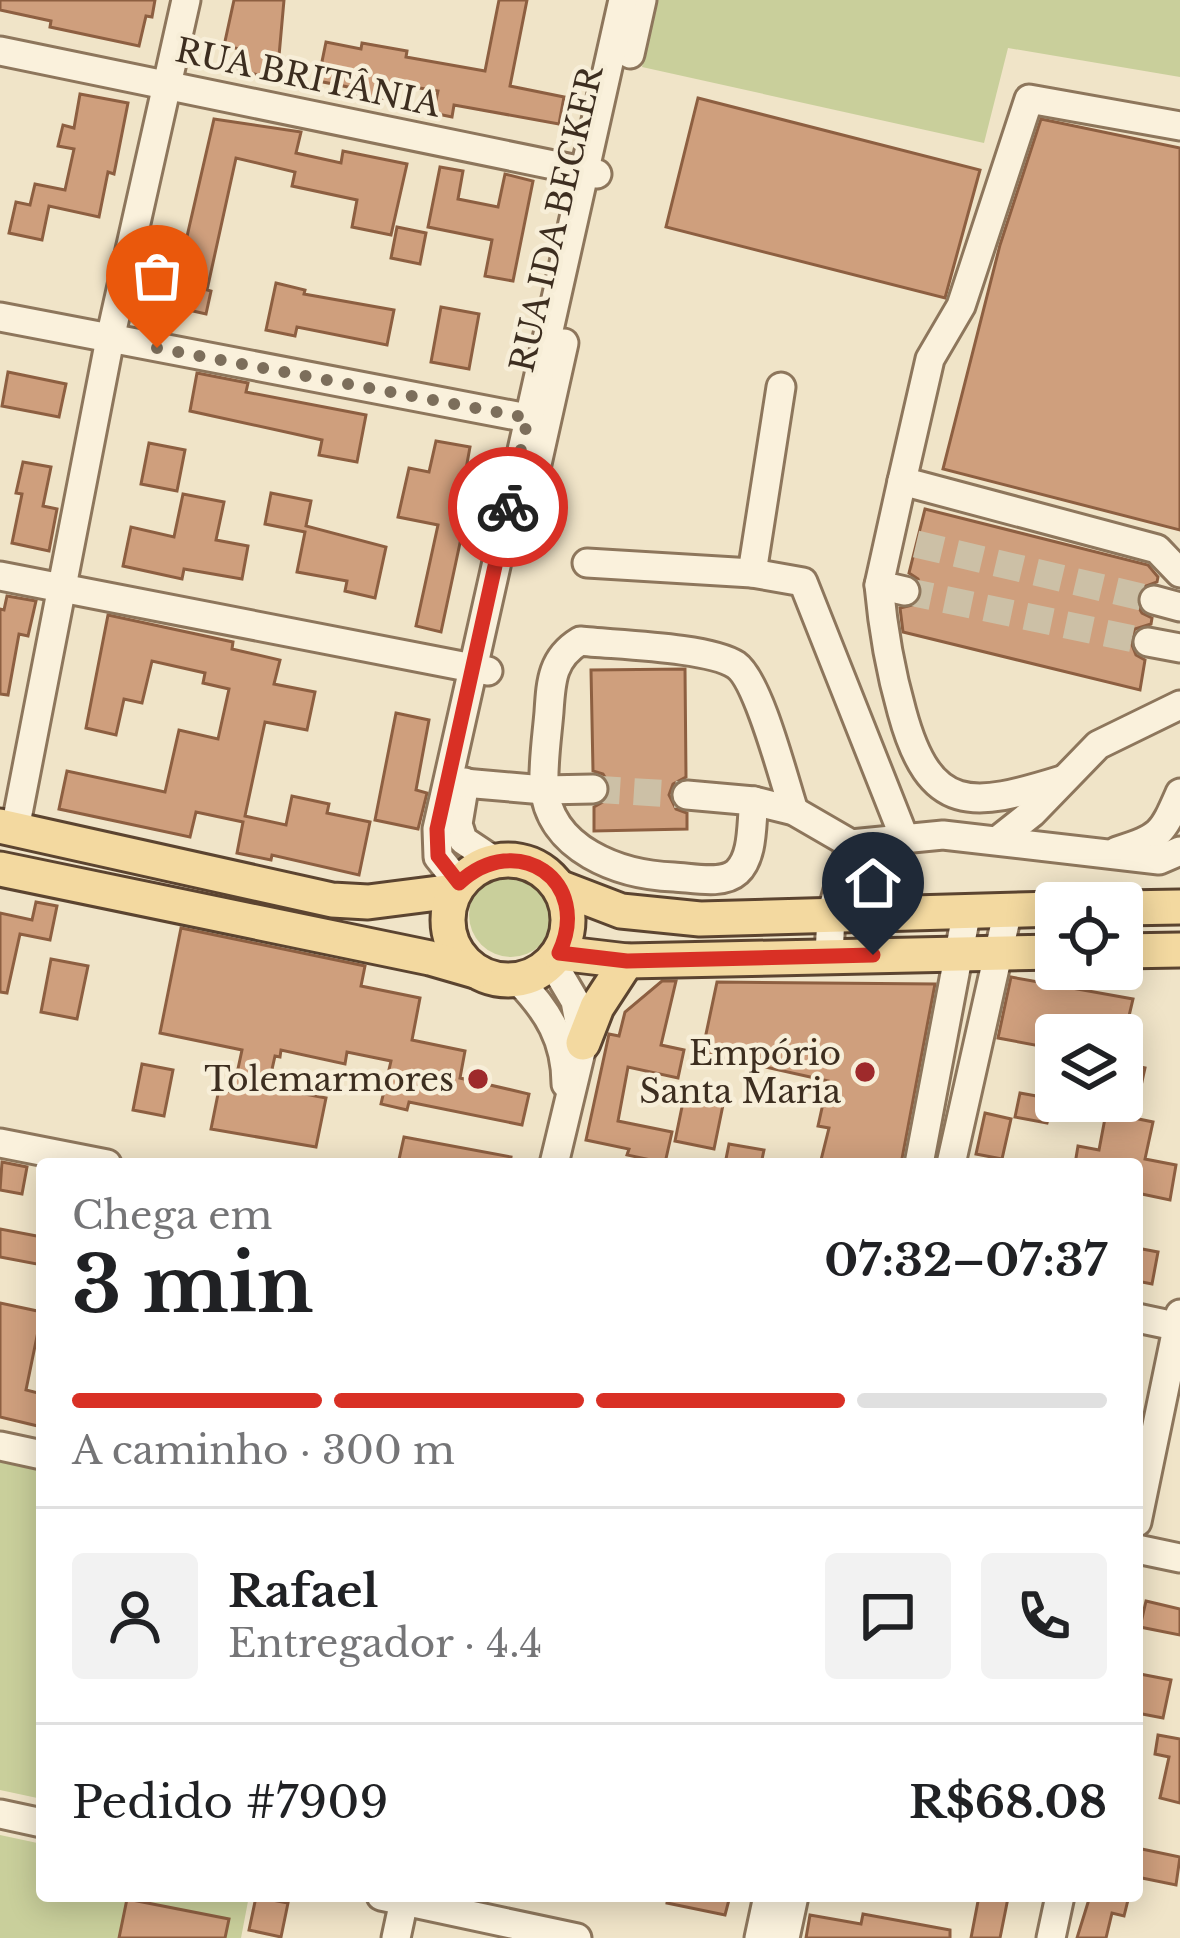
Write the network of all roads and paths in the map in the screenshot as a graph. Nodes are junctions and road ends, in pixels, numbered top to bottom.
1 (186, 0) edge
2 (623, 0) edge
3 (642, 0) edge
4 (0, 51) edge
5 (165, 83) junction
6 (1180, 126) edge
7 (593, 173) junction
8 (0, 316) edge
9 (110, 340) junction
10 (782, 387) dead end
11 (538, 420) junction
12 (902, 481) junction
13 (887, 537) junction
14 (916, 544) tunnel mouth
15 (587, 562) dead end
16 (752, 573) junction
17 (1180, 573) edge
18 (0, 576) edge
19 (62, 589) junction
20 (1148, 642) tunnel mouth
21 (1180, 648) edge
22 (480, 669) junction
23 (1180, 704) edge
24 (1062, 780) junction
25 (464, 783) junction
26 (593, 789) tunnel mouth
27 (544, 790) junction
28 (1180, 793) edge
29 (687, 795) tunnel mouth
30 (754, 801) junction
31 (794, 812) junction
32 (7, 828) edge
33 (904, 837) junction
34 (998, 840) junction
35 (851, 844) junction
36 (1180, 851) edge
37 (1106, 855) junction
38 (494, 860) junction
39 (0, 869) edge
40 (457, 887) junction
41 (561, 888) junction
42 (1143, 908) edge
43 (1180, 908) edge
44 (1035, 909) edge
45 (967, 910) junction
46 (1007, 910) junction
47 (831, 915) junction
48 (1180, 950) edge
49 (1143, 951) edge
50 (962, 952) junction
51 (1035, 952) edge
52 (998, 953) junction
53 (829, 956) junction
54 (555, 958) junction
55 (627, 961) junction
56 (475, 971) junction
57 (518, 980) junction
58 (583, 1042) junction
59 (566, 1106) junction
60 (0, 1143) edge
61 (76, 1158) edge
62 (555, 1158) edge
63 (920, 1158) edge
64 (952, 1158) edge
65 (1143, 1319) edge
66 (1179, 1322) edge
67 (0, 1446) edge
68 (36, 1454) edge
69 (1143, 1493) edge
70 (1143, 1550) edge
71 (1180, 1558) edge
72 (0, 1814) edge
73 (36, 1822) edge
74 (397, 1902) edge
75 (415, 1902) edge
76 (767, 1902) edge
77 (793, 1902) edge
78 (1059, 1902) edge
79 (396, 1938) edge
80 (577, 1938) edge
81 (759, 1938) edge
82 (785, 1938) edge
83 (1051, 1938) edge

1 - 5 street
2 - 7 street
3 - 7 street, RUA IDA BECKER
4 - 5 street, RUA BRITÂNIA
5 - 7 street, RUA BRITÂNIA
5 - 9 street
6 - 12 street
7 - 11 street, RUA IDA BECKER
8 - 9 street
9 - 11 street
9 - 19 street
10 - 16 street
11 - 22 street, RUA IDA BECKER
12 - 13 street
12 - 17 street
13 - 14 street
13 - 24 street
15 - 16 street
16 - 33 street
18 - 19 street
19 - 22 street
19 - 32 street
20 - 21 street
22 - 25 street, RUA IDA BECKER
22 - 40 street
23 - 24 street
24 - 34 street
25 - 27 street
25 - 38 street, RUA IDA BECKER
26 - 27 street
27 - 30 street
27 - 31 street
28 - 37 street
29 - 30 street
30 - 31 street
31 - 35 street
32 - 40 main road
33 - 34 street
33 - 35 street
34 - 37 street
35 - 47 street
36 - 37 street
38 - 40 main road
38 - 41 main road
39 - 56 main road
40 - 56 main road
41 - 47 main road
41 - 54 main road
42 - 43 main road
44 - 46 main road
45 - 46 main road
45 - 47 main road
45 - 50 street
46 - 52 street
47 - 53 street
48 - 49 main road
50 - 52 main road
50 - 53 main road
50 - 63 street
51 - 52 main road
52 - 64 street
53 - 55 main road
54 - 55 main road
54 - 57 main road
54 - 58 street
55 - 58 main road
56 - 57 main road
57 - 59 street
58 - 59 street
59 - 62 street
60 - 61 street
65 - 66 street
66 - 69 street
67 - 68 street
70 - 71 street
72 - 73 street
74 - 79 street
75 - 80 street
76 - 81 street
77 - 82 street
78 - 83 street

